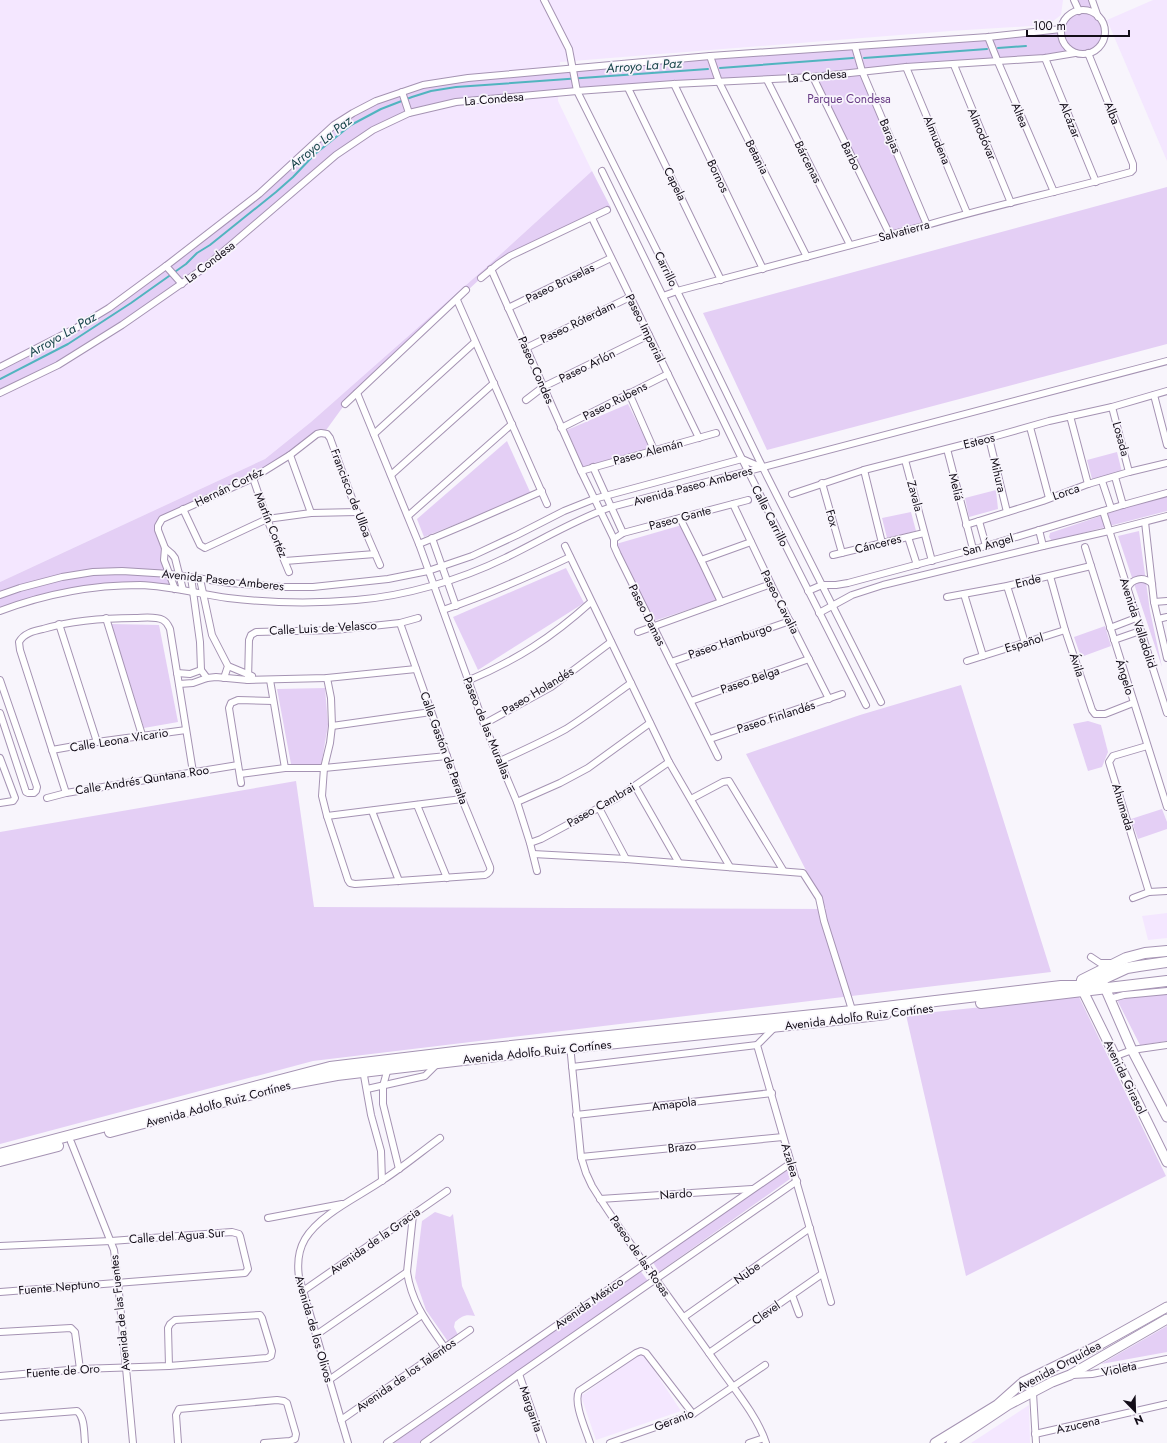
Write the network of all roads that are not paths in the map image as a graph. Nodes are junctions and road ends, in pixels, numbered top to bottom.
1 (544, 0) edge
2 (1074, 0) edge
3 (1092, 0) edge
4 (1079, 11) junction
5 (1098, 17) junction
6 (1061, 30) junction
7 (988, 37) junction
8 (855, 47) junction
9 (1075, 53) junction
10 (1088, 53) junction
11 (710, 56) junction
12 (1045, 58) junction
13 (998, 62) junction
14 (954, 65) junction
15 (906, 67) junction
16 (573, 71) junction
17 (862, 71) junction
18 (813, 77) junction
19 (767, 80) junction
20 (719, 82) junction
21 (674, 84) junction
22 (628, 88) junction
23 (577, 89) junction
24 (403, 93) junction
25 (408, 112) junction
26 (602, 171) dead end
27 (1131, 172) joint
28 (1096, 182) junction
29 (1054, 192) junction
30 (1011, 203) junction
31 (607, 210) dead end
32 (967, 213) junction
33 (592, 218) junction
34 (927, 225) junction
35 (890, 235) junction
36 (850, 245) junction
37 (806, 257) junction
38 (611, 258) junction
39 (168, 268) junction
40 (763, 268) junction
41 (491, 269) junction
42 (481, 278) dead end
43 (722, 280) junction
44 (180, 283) junction
45 (466, 290) dead end
46 (677, 291) junction
47 (663, 296) junction
48 (630, 297) junction
49 (457, 300) junction
50 (508, 308) junction
51 (649, 335) junction
52 (475, 342) junction
53 (526, 348) junction
54 (1167, 362) edge
55 (0, 367) edge
56 (668, 374) junction
57 (494, 383) junction
58 (543, 387) junction
59 (1167, 391) edge
60 (0, 393) edge
61 (357, 393) junction
62 (629, 394) junction
63 (1154, 395) junction
64 (526, 400) dead end
65 (345, 404) dead end
66 (1112, 407) junction
67 (1070, 416) junction
68 (512, 424) junction
69 (1030, 427) junction
70 (561, 428) junction
71 (324, 433) joint
72 (716, 433) dead end
73 (374, 434) junction
74 (699, 438) junction
75 (989, 438) junction
76 (1167, 445) edge
77 (946, 449) junction
78 (654, 450) junction
79 (290, 455) junction
80 (742, 459) junction
81 (905, 460) junction
82 (1167, 463) edge
83 (593, 467) junction
84 (762, 468) junction
85 (864, 470) junction
86 (580, 471) junction
87 (748, 472) junction
88 (1129, 472) junction
89 (391, 475) junction
90 (1115, 477) junction
91 (253, 478) junction
92 (1102, 481) junction
93 (822, 483) junction
94 (1088, 484) junction
95 (542, 491) junction
96 (1167, 493) edge
97 (792, 494) dead end
98 (606, 495) junction
99 (1049, 498) junction
100 (594, 499) junction
101 (748, 500) dead end
102 (547, 504) dead end
103 (733, 504) junction
104 (1123, 505) junction
105 (612, 507) junction
106 (1111, 508) junction
107 (183, 509) junction
108 (600, 511) junction
109 (1103, 511) junction
110 (358, 512) junction
111 (1007, 512) junction
112 (311, 513) junction
113 (408, 516) junction
114 (1167, 516) edge
115 (680, 518) junction
116 (268, 519) junction
117 (979, 521) junction
118 (1145, 522) junction
119 (966, 525) junction
120 (1040, 530) junction
121 (1109, 531) junction
122 (924, 533) junction
123 (623, 534) junction
124 (908, 537) junction
125 (432, 538) junction
126 (614, 539) junction
127 (751, 542) junction
128 (882, 543) junction
129 (419, 544) junction
130 (565, 546) dead end
131 (986, 546) junction
132 (1043, 546) junction
133 (1085, 547) dead end
134 (165, 548) junction
135 (973, 549) junction
136 (842, 553) junction
137 (375, 554) junction
138 (833, 555) dead end
139 (570, 557) junction
140 (701, 560) junction
141 (285, 561) junction
142 (932, 561) junction
143 (380, 565) dead end
144 (917, 565) junction
145 (1091, 566) junction
146 (442, 567) junction
147 (428, 571) junction
148 (289, 572) dead end
149 (170, 574) junction
150 (880, 574) junction
151 (179, 575) junction
152 (1050, 576) junction
153 (191, 577) junction
154 (200, 579) junction
155 (447, 580) junction
156 (771, 584) junction
157 (1152, 584) junction
158 (434, 585) junction
159 (822, 585) junction
160 (883, 585) junction
161 (1007, 586) junction
162 (1127, 588) junction
163 (175, 589) junction
164 (183, 590) junction
165 (808, 591) junction
166 (193, 592) junction
167 (203, 593) junction
168 (964, 594) junction
169 (0, 595) edge
170 (946, 597) dead end
171 (1167, 601) edge
172 (591, 602) junction
173 (721, 602) junction
174 (1154, 602) junction
175 (456, 606) junction
176 (833, 606) junction
177 (443, 610) junction
178 (0, 611) edge
179 (819, 613) junction
180 (1167, 617) edge
181 (106, 618) junction
182 (418, 618) dead end
183 (1136, 618) junction
184 (1158, 619) junction
185 (790, 621) junction
186 (400, 623) junction
187 (59, 624) junction
188 (652, 626) junction
189 (1110, 628) junction
190 (1065, 630) junction
191 (1140, 630) junction
192 (638, 632) dead end
193 (1114, 640) junction
194 (611, 642) junction
195 (1025, 643) junction
196 (983, 656) junction
197 (1167, 658) edge
198 (809, 659) junction
199 (967, 661) dead end
200 (671, 662) junction
201 (228, 666) junction
202 (416, 669) junction
203 (201, 670) junction
204 (177, 672) junction
205 (249, 677) junction
206 (207, 678) junction
207 (224, 678) junction
208 (327, 678) junction
209 (0, 680) edge
210 (270, 680) junction
211 (467, 681) junction
212 (631, 683) junction
213 (178, 684) junction
214 (842, 694) dead end
215 (829, 699) junction
216 (691, 700) junction
217 (274, 701) junction
218 (881, 702) dead end
219 (1133, 703) junction
220 (866, 705) dead end
221 (431, 712) junction
222 (0, 713) edge
223 (1167, 713) edge
224 (650, 723) junction
225 (484, 724) junction
226 (332, 726) junction
227 (186, 730) junction
228 (142, 735) junction
229 (710, 739) junction
230 (97, 742) junction
231 (1147, 746) junction
232 (52, 750) junction
233 (447, 756) junction
234 (718, 757) dead end
235 (0, 758) edge
236 (500, 761) junction
237 (668, 762) junction
238 (238, 765) junction
239 (285, 768) junction
240 (324, 768) junction
241 (193, 772) junction
242 (240, 774) junction
243 (241, 783) dead end
244 (636, 786) junction
245 (66, 793) junction
246 (47, 798) dead end
247 (462, 799) junction
248 (690, 799) junction
249 (517, 802) junction
250 (0, 803) edge
251 (417, 806) junction
252 (1167, 806) edge
253 (599, 808) junction
254 (372, 811) junction
255 (327, 816) junction
256 (530, 843) junction
257 (533, 854) junction
258 (626, 859) junction
259 (679, 863) junction
260 (730, 867) junction
261 (783, 870) junction
262 (537, 871) dead end
263 (447, 878) junction
264 (399, 881) junction
265 (1167, 891) edge
266 (1149, 892) junction
267 (1133, 898) dead end
268 (1167, 951) edge
269 (1091, 957) dead end
270 (1119, 961) junction
271 (1167, 962) edge
272 (1167, 978) edge
273 (1102, 981) junction
274 (1084, 986) junction
275 (1167, 991) edge
276 (1110, 999) junction
277 (853, 1014) junction
278 (777, 1026) junction
279 (570, 1044) junction
280 (757, 1045) junction
281 (1167, 1045) edge
282 (1132, 1050) junction
283 (1116, 1056) junction
284 (438, 1062) junction
285 (385, 1064) junction
286 (572, 1067) junction
287 (363, 1071) junction
288 (383, 1086) junction
289 (367, 1089) junction
290 (772, 1093) junction
291 (576, 1115) junction
292 (1167, 1117) edge
293 (783, 1137) junction
294 (440, 1138) dead end
295 (70, 1139) junction
296 (0, 1154) edge
297 (581, 1157) junction
298 (0, 1162) edge
299 (1167, 1162) edge
300 (791, 1163) junction
301 (399, 1169) junction
302 (382, 1181) junction
303 (797, 1181) junction
304 (752, 1189) junction
305 (447, 1191) dead end
306 (600, 1199) junction
307 (346, 1203) junction
308 (413, 1215) junction
309 (268, 1218) dead end
310 (810, 1228) junction
311 (111, 1240) junction
312 (0, 1246) edge
313 (645, 1264) junction
314 (247, 1272) joint
315 (407, 1272) junction
316 (822, 1274) junction
317 (656, 1279) junction
318 (118, 1282) junction
319 (303, 1291) junction
320 (0, 1292) edge
321 (792, 1295) junction
322 (831, 1302) dead end
323 (1167, 1307) edge
324 (799, 1314) dead end
325 (422, 1315) junction
326 (684, 1317) junction
327 (1167, 1319) edge
328 (470, 1330) dead end
329 (0, 1332) edge
330 (316, 1335) junction
331 (1099, 1345) junction
332 (445, 1348) junction
333 (709, 1353) junction
334 (1104, 1355) junction
335 (1167, 1359) edge
336 (765, 1365) dead end
337 (169, 1366) junction
338 (126, 1368) junction
339 (80, 1369) junction
340 (520, 1374) junction
341 (1038, 1375) junction
342 (1070, 1375) junction
343 (0, 1376) edge
344 (329, 1380) junction
345 (1024, 1382) junction
346 (733, 1387) junction
347 (1033, 1393) junction
348 (1167, 1404) edge
349 (693, 1414) junction
350 (0, 1417) edge
351 (341, 1420) junction
352 (1035, 1434) junction
353 (765, 1440) edge
354 (85, 1443) edge
355 (133, 1443) edge
356 (178, 1443) edge
357 (264, 1443) edge
358 (348, 1443) edge
359 (387, 1443) edge
360 (424, 1443) edge
361 (543, 1443) edge
362 (590, 1443) edge
363 (610, 1443) edge
364 (749, 1443) edge
365 (935, 1443) edge
366 (951, 1443) edge
367 (1036, 1443) edge

1 - 16 street, Carrillo
2 - 4 street
3 - 5 street
4 - 5 street
4 - 6 street
5 - 10 street
6 - 7 street, La Condesa
6 - 9 street
7 - 8 street, La Condesa
7 - 13 street, Altea
8 - 11 street, La Condesa
8 - 17 street, Barajas
9 - 10 street
9 - 12 street, La Condesa
10 - 27 street, Alba
11 - 16 street, La Condesa
11 - 20 street, Betania
12 - 13 street, La Condesa
12 - 28 street, Alcázar
13 - 14 street, La Condesa
13 - 29 street, Altea
14 - 15 street, La Condesa
14 - 30 street, Almodóvar
15 - 17 street, La Condesa
15 - 32 street, Almudena
16 - 23 street, Carrillo
16 - 24 street, La Condesa
17 - 18 street, La Condesa
17 - 34 street, Barajas
18 - 19 street, La Condesa
18 - 35 street, Barbo
19 - 20 street, La Condesa
19 - 36 street, Bárcenas
20 - 21 street, La Condesa
20 - 37 street, Betania
21 - 22 street, La Condesa
21 - 40 street, Bornos
22 - 23 street, La Condesa
22 - 43 street, Capela
23 - 25 street, La Condesa
23 - 46 street, Carrillo
24 - 25 street
24 - 39 street, La Condesa
25 - 44 street, La Condesa
26 - 47 street, Calle Carrillo
27 - 28 street, Salvatierra
28 - 29 street, Salvatierra
29 - 30 street, Salvatierra
30 - 32 street, Salvatierra
31 - 33 street
32 - 34 street, Salvatierra
33 - 38 street, Paseo Imperial
33 - 41 street
34 - 35 street, Salvatierra
35 - 36 street, Salvatierra
36 - 37 street, Salvatierra
37 - 40 street, Salvatierra
38 - 48 street, Paseo Imperial
38 - 50 street, Paseo Bruselas
39 - 44 street
39 - 55 street, La Condesa
40 - 43 street, Salvatierra
41 - 42 street
41 - 50 street, Paseo Condes
43 - 46 street, Salvatierra
44 - 60 street, La Condesa
45 - 49 street
46 - 47 street
46 - 84 street, Carrillo
47 - 80 street, Calle Carrillo
48 - 51 street, Paseo Imperial
48 - 53 street, Paseo Róterdam
49 - 52 street
49 - 61 street
50 - 53 street, Paseo Condes
51 - 56 street, Paseo Imperial
51 - 58 street, Paseo Arlón
52 - 57 street
52 - 73 street
53 - 58 street, Paseo Condes
54 - 84 street
56 - 62 street, Paseo Rubens
56 - 74 street, Paseo Imperial
57 - 68 street
57 - 89 street
58 - 64 street, Paseo Arlón
58 - 70 street, Paseo Condes
59 - 63 street, Esteos
61 - 65 street
61 - 73 street, Paseo de las Murallas
62 - 70 street, Paseo Rubens
62 - 78 street
63 - 66 street, Esteos
63 - 76 street
66 - 67 street, Esteos
66 - 88 street, Losada
67 - 69 street, Esteos
67 - 94 street
68 - 95 street
68 - 113 street
69 - 75 street, Esteos
69 - 99 street
70 - 86 street, Paseo Condes
71 - 79 street, Hernán Cortéz
71 - 110 street, Francisco de Ulloa
72 - 74 street, Paseo Alemán
73 - 89 street, Paseo de las Murallas
74 - 78 street, Paseo Alemán
75 - 77 street, Esteos
75 - 111 street, Mihura
77 - 81 street, Esteos
77 - 119 street, Meliá
78 - 83 street, Paseo Alemán
79 - 91 street, Hernán Cortéz
79 - 112 street
80 - 84 street, Avenida Paseo Amberes
80 - 87 street, Calle Carrillo
80 - 98 street, Avenida Paseo Amberes
81 - 85 street, Esteos
81 - 122 street, Zavala
82 - 88 street, Lorca
83 - 86 street, Paseo Alemán
83 - 98 street
84 - 87 street, Avenida Paseo Amberes
84 - 159 street, Calle Carrillo
85 - 93 street, Esteos
85 - 128 street
86 - 100 street, Paseo Damas
87 - 105 street, Avenida Paseo Amberes
87 - 165 street, Calle Carrillo
88 - 90 street, Lorca
89 - 113 street, Paseo de las Murallas
90 - 92 street, Lorca
90 - 104 street
91 - 107 street, Hernán Cortéz
91 - 116 street, Martín Cortéz
92 - 94 street, Lorca
92 - 106 street
93 - 97 street, Esteos
93 - 136 street, Fox
94 - 99 street, Lorca
95 - 102 street
95 - 125 street
96 - 104 street, San Ángel
98 - 100 street, Avenida Paseo Amberes
98 - 105 street
99 - 111 street, Lorca
100 - 108 street, Paseo Damas
100 - 146 street, Avenida Paseo Amberes
101 - 103 street, Paseo Gante
103 - 115 street, Paseo Gante
103 - 127 street, Paseo Cavalia
104 - 106 street, San Ángel
105 - 108 street, Avenida Paseo Amberes
105 - 123 street
106 - 109 street, San Ángel
107 - 116 street
107 - 134 street, Hernán Cortéz
108 - 126 street, Paseo Damas
108 - 155 street, Avenida Paseo Amberes
109 - 120 street, San Ángel
109 - 121 street, Avenida Valladolid
110 - 112 street
110 - 137 street, Francisco de Ulloa
111 - 117 street, Lorca
112 - 116 street
113 - 129 street, Paseo de las Murallas
114 - 118 street, San Ángel
115 - 123 street, Paseo Gante
115 - 140 street
116 - 141 street, Martín Cortéz
117 - 119 street, Lorca
117 - 131 street
118 - 121 street, San Ángel
118 - 157 street, Avenida Valladolid
119 - 135 street, Meliá
120 - 131 street, San Ángel
120 - 132 street
121 - 132 street, San Ángel
121 - 162 street, Avenida Valladolid
122 - 124 street, Cánceres
122 - 142 street, Zavala
123 - 126 street, Paseo Gante
124 - 128 street, Cánceres
124 - 144 street
125 - 129 street
125 - 146 street
126 - 188 street, Paseo Damas
127 - 140 street
127 - 156 street, Paseo Cavalia
128 - 136 street, Cánceres
129 - 147 street, Paseo de las Murallas
130 - 139 street
131 - 135 street, San Ángel
132 - 160 street, San Ángel
133 - 145 street, Ángelo
134 - 149 street
134 - 151 street
135 - 142 street, San Ángel
136 - 138 street, Cánceres
137 - 141 street
137 - 143 street, Francisco de Ulloa
139 - 172 street
139 - 175 street
140 - 173 street
141 - 148 street, Martín Cortéz
142 - 144 street, San Ángel
144 - 150 street, San Ángel
145 - 152 street, Ende
145 - 189 street, Ángelo
146 - 147 street, Avenida Paseo Amberes
146 - 155 street
147 - 154 street, Avenida Paseo Amberes
147 - 158 street, Paseo de las Murallas
149 - 151 street, Avenida Paseo Amberes
149 - 163 street
149 - 169 street, Avenida Paseo Amberes
150 - 159 street, San Ángel
150 - 160 street
151 - 153 street, Avenida Paseo Amberes
151 - 164 street
152 - 161 street, Ende
152 - 190 street, Ávila
153 - 154 street, Avenida Paseo Amberes
153 - 166 street
154 - 167 street
155 - 158 street, Avenida Paseo Amberes
155 - 175 street
156 - 173 street
156 - 185 street, Paseo Cavalia
157 - 162 street
157 - 174 street, Avenida Valladolid
158 - 167 street, Avenida Paseo Amberes
158 - 177 street, Paseo de las Murallas
159 - 165 street, San Ángel
159 - 176 street, Calle Carrillo
160 - 176 street, San Ángel
161 - 168 street, Ende
161 - 195 street
162 - 183 street, Avenida Valladolid
163 - 164 street, Avenida Paseo Amberes
163 - 178 street, Avenida Paseo Amberes
164 - 166 street, Avenida Paseo Amberes
165 - 179 street, Calle Carrillo
166 - 167 street, Avenida Paseo Amberes
166 - 203 street
167 - 201 street
168 - 170 street, Ende
168 - 196 street
171 - 174 street
172 - 194 street
172 - 211 street
173 - 188 street
174 - 184 street, Avenida Valladolid
175 - 177 street
176 - 179 street, San Ángel
176 - 218 street, Calle Carrillo
177 - 211 street, Paseo de las Murallas
179 - 220 street, Calle Carrillo
180 - 184 street
181 - 187 street
181 - 204 street
181 - 228 street
182 - 186 street, Calle Luis de Velasco
183 - 189 street
183 - 191 street, Avenida Valladolid
184 - 197 street, Avenida Valladolid
185 - 198 street, Paseo Cavalia
185 - 200 street, Paseo Hamburgo
186 - 202 street, Calle Gastón de Peralta
186 - 205 street, Calle Luis de Velasco
187 - 230 street
187 - 232 street
188 - 192 street
188 - 200 street, Paseo Damas
189 - 193 street, Ángelo
190 - 195 street, Español
190 - 219 street, Ávila
191 - 193 street
191 - 223 street, Avenida Valladolid
193 - 219 street, Ángelo
194 - 212 street
194 - 225 street, Paseo Holandés
195 - 196 street, Español
196 - 199 street, Español
198 - 215 street, Paseo Cavalia
198 - 216 street, Paseo Belga
200 - 216 street, Paseo Damas
201 - 205 street
201 - 207 street
202 - 208 street
202 - 221 street, Calle Gastón de Peralta
203 - 204 street
203 - 206 street
204 - 213 street
205 - 207 street
205 - 210 street
206 - 207 street
206 - 213 street
208 - 210 street
208 - 226 street
209 - 222 street
210 - 217 street
211 - 225 street, Paseo de las Murallas
212 - 224 street
212 - 236 street
213 - 227 street
214 - 215 street, Paseo Finlandés
215 - 229 street, Paseo Finlandés
216 - 229 street, Paseo Damas
217 - 238 street
217 - 239 street
219 - 231 street, Ángelo
221 - 226 street
221 - 233 street, Calle Gastón de Peralta
224 - 237 street
224 - 249 street
225 - 236 street, Paseo de las Murallas
226 - 240 street
227 - 228 street, Calle Leona Vicario
227 - 241 street
228 - 230 street, Calle Leona Vicario
229 - 234 street, Paseo Damas
230 - 232 street, Calle Leona Vicario
231 - 252 street, Ángelo
231 - 266 street, Ahumada
232 - 245 street
233 - 240 street
233 - 247 street, Calle Gastón de Peralta
235 - 250 street
236 - 249 street, Paseo de las Murallas
237 - 244 street, Paseo Cambrai
237 - 248 street
238 - 241 street, Calle Andrés Quntana Roo
238 - 242 street
239 - 240 street
239 - 242 street
240 - 255 street
241 - 245 street, Calle Andrés Quntana Roo
242 - 243 street
244 - 253 street, Paseo Cambrai
244 - 259 street
245 - 246 street, Calle Andrés Quntana Roo
247 - 251 street
247 - 263 street, Calle Gastón de Peralta
248 - 260 street
248 - 261 street
249 - 256 street, Paseo de las Murallas
251 - 254 street
251 - 263 street
253 - 256 street, Paseo Cambrai
253 - 258 street
254 - 255 street
254 - 264 street
255 - 264 street
256 - 257 street, Paseo de las Murallas
257 - 258 street
257 - 262 street, Paseo de las Murallas
258 - 259 street
259 - 260 street
260 - 261 street
261 - 277 street
263 - 264 street
265 - 266 street
266 - 267 street
268 - 270 main road, Avenida Adolfo Ruiz Cortínes
269 - 270 street
270 - 273 main road, Avenida Adolfo Ruiz Cortínes
271 - 273 main road
272 - 273 main road, Avenida Adolfo Ruiz Cortínes
273 - 274 main road, Avenida Adolfo Ruiz Cortínes
273 - 274 main road, Avenida Adolfo Ruiz Cortínes
273 - 276 street, Avenida Girasol
274 - 277 main road
274 - 277 main road, Avenida Adolfo Ruiz Cortínes
274 - 283 street, Avenida Girasol
275 - 276 street
276 - 282 street, Avenida Girasol
277 - 278 main road, Avenida Adolfo Ruiz Cortínes
277 - 279 main road
278 - 279 main road, Avenida Adolfo Ruiz Cortínes
278 - 280 street
279 - 284 main road, Avenida Adolfo Ruiz Cortínes
279 - 285 main road
279 - 286 street, Paseo de las Rosas
280 - 286 street
280 - 290 street, Azalea
281 - 282 street
282 - 283 street
282 - 292 street, Avenida Girasol
283 - 299 street, Avenida Girasol
284 - 285 main road, Avenida Adolfo Ruiz Cortínes
284 - 288 street
285 - 287 main road, Avenida Adolfo Ruiz Cortínes
285 - 288 street
285 - 295 main road
286 - 291 street, Paseo de las Rosas
287 - 289 street
287 - 295 main road, Avenida Adolfo Ruiz Cortínes
288 - 289 street
288 - 301 street
289 - 302 street
290 - 291 street, Amapola
290 - 293 street, Azalea
291 - 297 street, Paseo de las Rosas
293 - 297 street, Brazo
293 - 300 street, Azalea
294 - 301 street, Avenida de los Olivos
295 - 296 main road
295 - 298 main road, Avenida Adolfo Ruiz Cortínes
295 - 311 street, Avenida de las Fuentes
297 - 306 street, Paseo de las Rosas
300 - 303 street, Azalea
300 - 304 street, Avenida México
301 - 302 street, Avenida de los Olivos
302 - 307 street, Avenida de los Olivos
303 - 310 street, Azalea
303 - 317 street, Avenida México
304 - 306 street, Nardo
304 - 313 street, Avenida México
305 - 308 street, Avenida de la Gracia
306 - 313 street, Paseo de las Rosas
307 - 309 street
307 - 319 street, Avenida de los Olivos
308 - 315 street
308 - 319 street, Avenida de la Gracia
310 - 316 street, Azalea
310 - 326 street, Nube
311 - 312 street, Calle del Agua Sur
311 - 314 street, Calle del Agua Sur
311 - 318 street, Avenida de las Fuentes
313 - 317 street, Paseo de las Rosas
313 - 359 street, Avenida México
314 - 318 street, Fuente Neptuno
315 - 325 street
315 - 330 street
316 - 321 street, Clevel
316 - 322 street, Azalea
317 - 326 street, Paseo de las Rosas
317 - 340 street, Avenida México
318 - 320 street, Fuente Neptuno
318 - 338 street, Avenida de las Fuentes
319 - 330 street, Avenida de los Olivos
321 - 324 street
321 - 333 street, Clevel
323 - 331 street, Avenida Orquídea
325 - 332 street
325 - 344 street
326 - 333 street, Paseo de las Rosas
327 - 334 street, Avenida Orquídea
328 - 332 street, Avenida de los Talentos
329 - 339 street
330 - 344 street, Avenida de los Olivos
331 - 334 street
331 - 341 street, Avenida Orquídea
332 - 351 street, Avenida de los Talentos
333 - 346 street, Paseo de las Rosas
334 - 342 street, Avenida Orquídea
335 - 342 street, Violeta
336 - 346 street, Geranio
337 - 337 street, Fuente de Oro
337 - 338 street, Fuente de Oro
338 - 339 street, Fuente de Oro
338 - 355 street, Avenida de las Fuentes
339 - 343 street, Fuente de Oro
340 - 360 street, Avenida México
340 - 361 street, Margarita
341 - 345 street, Avenida Orquídea
341 - 347 street
342 - 347 street, Avenida Orquídea
344 - 351 street, Avenida de los Olivos
345 - 347 street
345 - 365 street, Avenida Orquídea
346 - 349 street, Geranio
346 - 353 street, Paseo de las Rosas
347 - 352 street
347 - 366 street, Avenida Orquídea
348 - 352 street, Azucena
349 - 362 street
349 - 363 street, Geranio
350 - 354 street
351 - 358 street, Avenida de los Olivos
352 - 367 street
353 - 364 street
356 - 357 street

